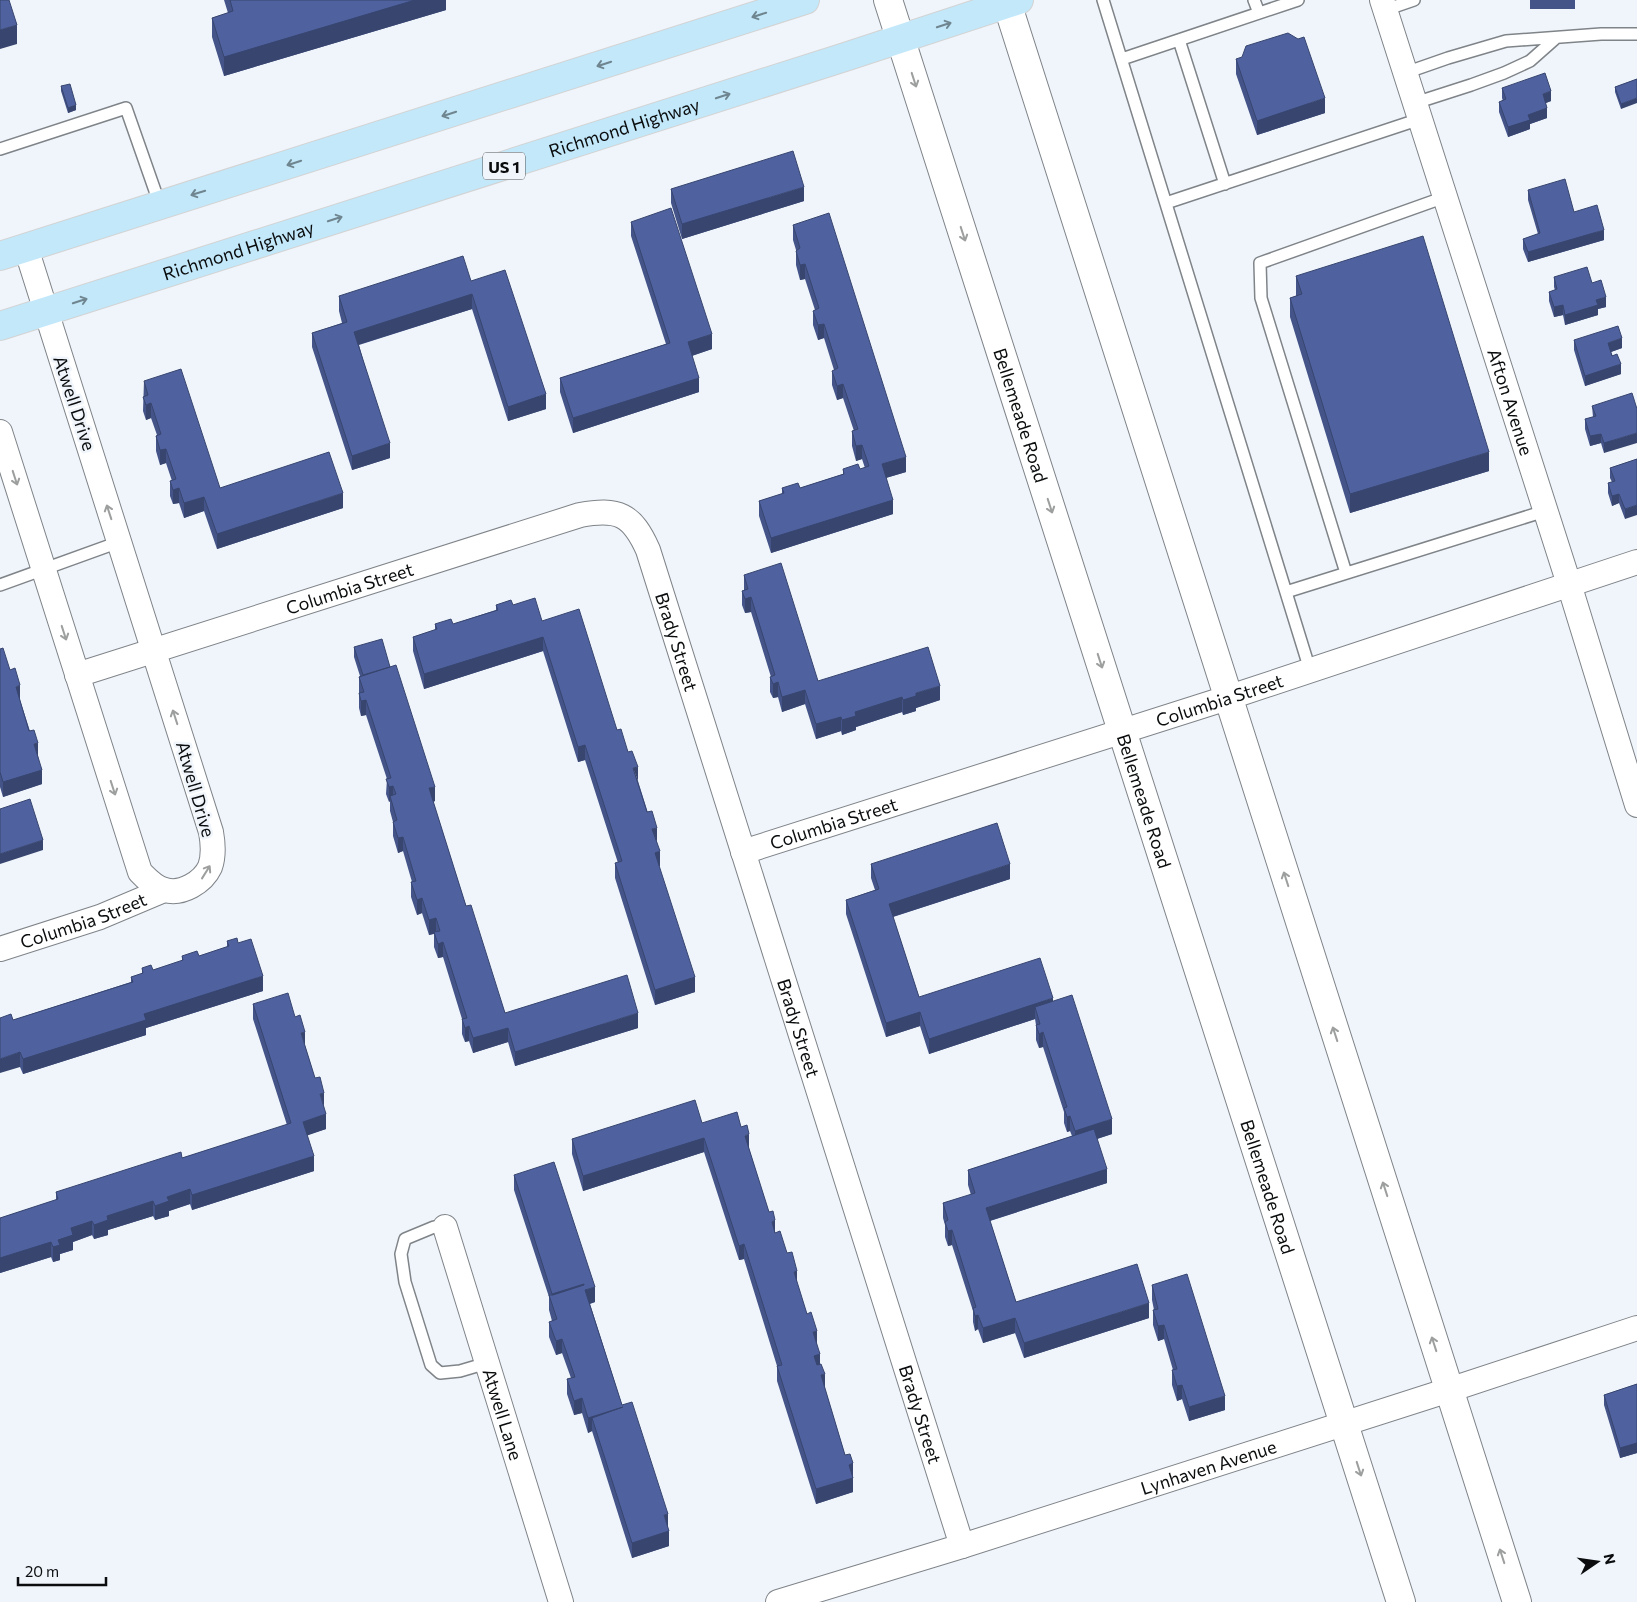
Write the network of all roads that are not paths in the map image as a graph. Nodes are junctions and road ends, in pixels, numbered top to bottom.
1 (805, 0) edge
2 (888, 0) edge
3 (1103, 0) edge
4 (1254, 0) edge
5 (1298, 0) edge
6 (1414, 0) edge
7 (1011, 1) edge
8 (1384, 5) edge
9 (1259, 13) junction
10 (1637, 34) edge
11 (1556, 38) junction
12 (900, 39) junction
13 (1179, 40) junction
14 (1122, 59) junction
15 (1405, 73) junction
16 (1417, 111) junction
17 (0, 149) edge
18 (1225, 184) junction
19 (1445, 197) junction
20 (1166, 203) junction
21 (160, 205) junction
22 (26, 248) junction
23 (0, 256) edge
24 (46, 312) junction
25 (0, 326) edge
26 (0, 432) edge
27 (1545, 511) junction
28 (623, 516) joint
29 (119, 542) junction
30 (1637, 562) edge
31 (44, 570) junction
32 (1346, 573) junction
33 (0, 584) edge
34 (1569, 584) junction
35 (1286, 592) junction
36 (154, 651) junction
37 (1310, 670) junction
38 (78, 675) junction
39 (1228, 698) junction
40 (1123, 731) junction
41 (1637, 805) edge
42 (743, 852) junction
43 (164, 890) junction
44 (0, 949) edge
45 (445, 1227) joint
46 (1637, 1328) edge
47 (488, 1363) junction
48 (1449, 1390) junction
49 (1344, 1423) junction
50 (962, 1546) junction
51 (561, 1602) edge
52 (778, 1602) edge
53 (1401, 1602) edge
54 (1517, 1602) edge

1 -> 21 main road
2 - 12 main road, Bellemeade Road
3 - 14 lane
4 - 9 lane
5 - 9 lane
6 - 8 lane
12 -> 7 main road, Richmond Highway / US 1
7 - 39 main road
8 - 15 street, Afton Avenue
9 - 13 lane
10 - 11 lane
11 - 15 lane
11 - 16 lane
24 -> 12 main road, Richmond Highway / US 1
12 -> 40 main road, Bellemeade Road
13 - 14 lane
13 - 18 lane
14 - 20 lane
15 - 16 street, Afton Avenue
16 - 18 lane
16 - 19 street, Afton Avenue
17 - 21 lane
18 - 20 lane
19 - 27 street, Afton Avenue
19 - 32 lane
20 - 35 lane
21 - 22 main road
22 - 23 main road
22 - 24 street, Atwell Drive
24 - 25 main road, Richmond Highway / US 1
29 -> 24 street, Atwell Drive
26 -> 31 street
27 - 32 lane
27 - 34 street, Afton Avenue
28 - 36 street, Columbia Street
28 - 42 street, Brady Street
29 - 31 lane
29 - 36 street, Atwell Drive
30 - 34 street, Columbia Street
31 - 33 lane
31 -> 38 street
32 - 35 lane
34 - 37 street, Columbia Street
34 - 41 street, Afton Avenue
35 - 37 lane
36 - 38 street, Columbia Street
43 -> 36 street, Atwell Drive
37 - 39 street, Columbia Street
38 -> 43 street
39 - 40 street, Columbia Street
48 -> 39 main road
40 - 42 street, Columbia Street
40 - 49 main road, Bellemeade Road
42 - 50 street, Brady Street
43 - 44 street, Columbia Street
45 - 47 street, Atwell Lane
45 - 47 lane
46 - 48 street, Lynhaven Avenue
47 - 51 street, Atwell Lane
48 - 49 street, Lynhaven Avenue
54 -> 48 main road
49 - 50 street, Lynhaven Avenue
49 -> 53 main road, Bellemeade Road
50 - 52 street, Lynhaven Avenue

